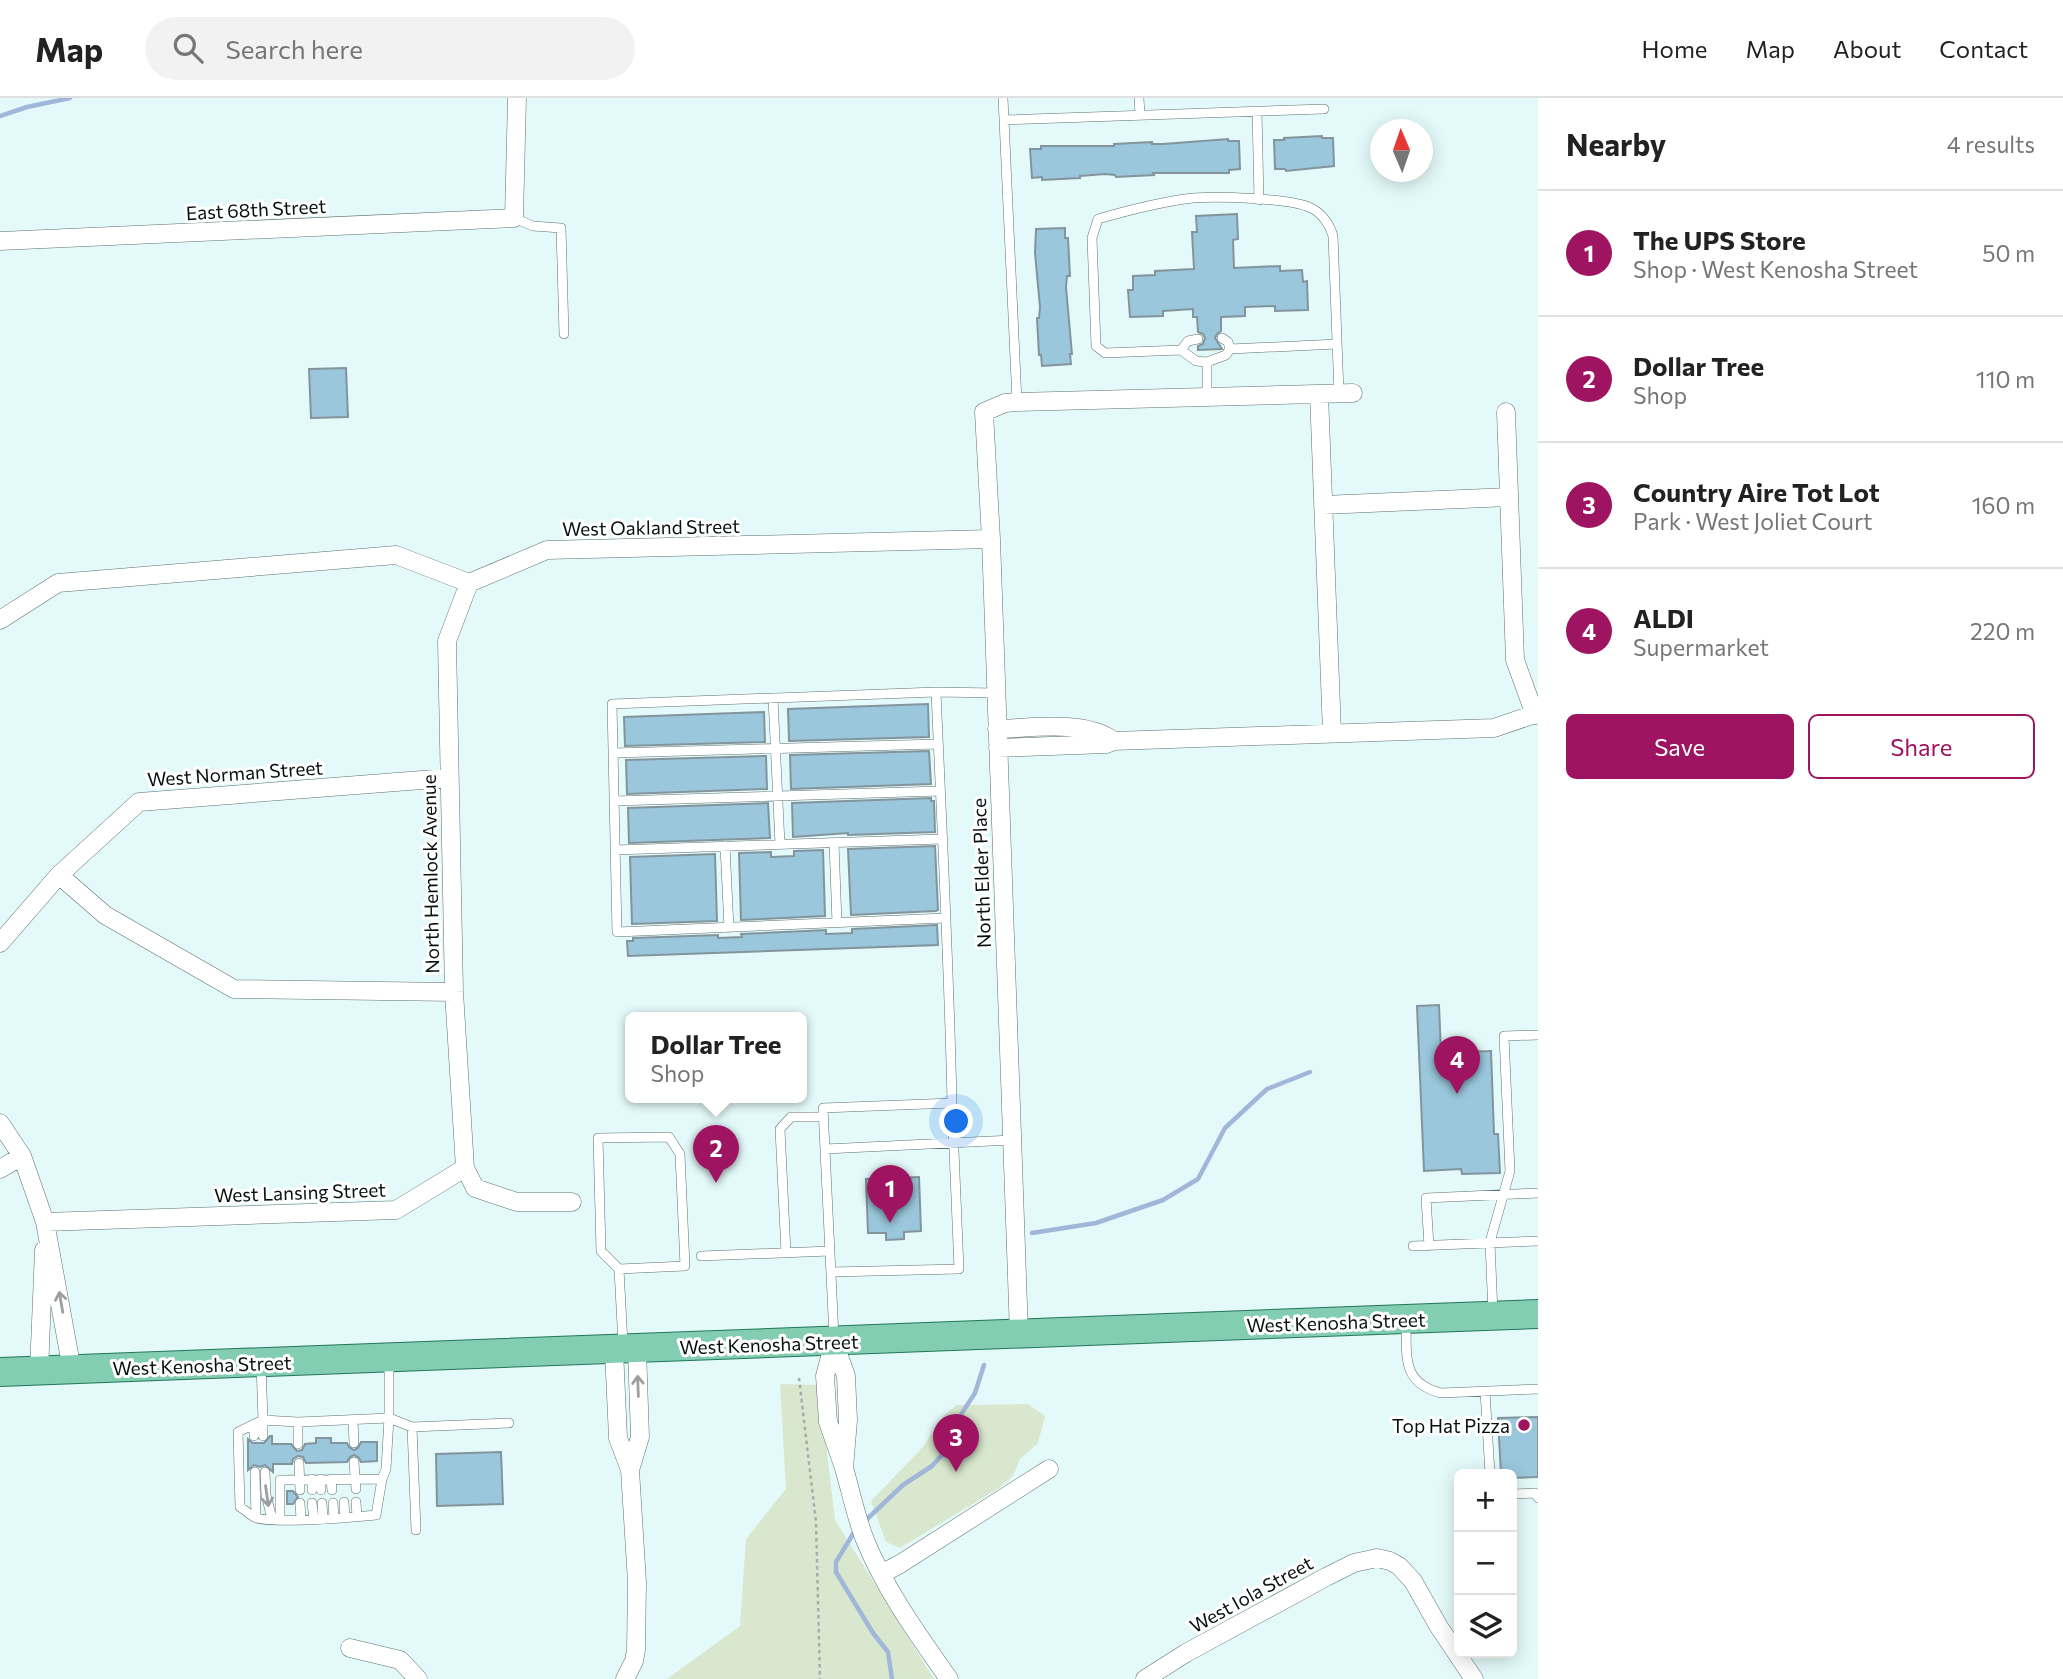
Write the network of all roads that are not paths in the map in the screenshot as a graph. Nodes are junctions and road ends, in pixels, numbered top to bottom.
1 (517, 98) edge
2 (1003, 98) edge
3 (1139, 98) edge
4 (1277, 98) edge
5 (1324, 109) dead end
6 (1278, 110) junction
7 (1257, 111) junction
8 (1140, 115) junction
9 (1004, 120) junction
10 (1259, 200) junction
11 (514, 218) junction
12 (0, 242) edge
13 (564, 334) dead end
14 (1198, 338) dead end
15 (1222, 338) dead end
16 (1337, 344) junction
17 (1230, 349) junction
18 (1181, 350) junction
19 (1207, 362) junction
20 (1346, 393) joint
21 (1319, 394) junction
22 (1207, 396) junction
23 (1017, 402) junction
24 (1506, 411) dead end
25 (1509, 497) junction
26 (1323, 505) junction
27 (990, 539) junction
28 (469, 583) junction
29 (0, 620) edge
30 (936, 692) junction
31 (996, 693) junction
32 (773, 698) junction
33 (1536, 714) edge
34 (1043, 728) junction
35 (997, 729) junction
36 (1332, 733) junction
37 (1114, 741) junction
38 (938, 744) junction
39 (1044, 746) junction
40 (775, 748) junction
41 (998, 748) junction
42 (613, 753) junction
43 (449, 778) junction
44 (940, 791) junction
45 (778, 796) junction
46 (614, 801) junction
47 (942, 839) junction
48 (834, 842) junction
49 (780, 844) junction
50 (725, 846) junction
51 (615, 850) junction
52 (59, 875) junction
53 (946, 918) junction
54 (837, 923) junction
55 (729, 928) junction
56 (0, 943) edge
57 (454, 992) junction
58 (1538, 1035) edge
59 (952, 1102) junction
60 (823, 1117) junction
61 (0, 1123) edge
62 (1012, 1140) junction
63 (954, 1142) junction
64 (825, 1149) junction
65 (22, 1156) junction
66 (465, 1168) junction
67 (0, 1169) edge
68 (1538, 1193) edge
69 (1503, 1195) junction
70 (572, 1202) dead end
71 (46, 1222) junction
72 (1538, 1241) edge
73 (1490, 1242) junction
74 (1413, 1246) dead end
75 (1429, 1246) junction
76 (830, 1251) junction
77 (786, 1253) junction
78 (701, 1256) dead end
79 (619, 1269) junction
80 (831, 1272) junction
81 (1538, 1314) edge
82 (1493, 1315) junction
83 (1406, 1319) junction
84 (1018, 1334) junction
85 (834, 1342) junction
86 (625, 1350) junction
87 (389, 1357) junction
88 (261, 1363) junction
89 (72, 1370) junction
90 (39, 1371) junction
91 (0, 1372) edge
92 (1538, 1389) edge
93 (1485, 1391) junction
94 (389, 1418) junction
95 (639, 1418) junction
96 (617, 1419) junction
97 (353, 1420) junction
98 (259, 1422) junction
99 (298, 1422) junction
100 (509, 1423) dead end
101 (412, 1427) junction
102 (259, 1436) dead end
103 (354, 1443) dead end
104 (298, 1444) dead end
105 (354, 1462) dead end
106 (299, 1464) dead end
107 (1049, 1469) dead end
108 (1490, 1469) edge
109 (630, 1470) junction
110 (255, 1472) dead end
111 (265, 1472) dead end
112 (321, 1479) junction
113 (344, 1479) junction
114 (355, 1479) junction
115 (382, 1479) junction
116 (299, 1480) junction
117 (344, 1489) dead end
118 (356, 1489) dead end
119 (300, 1490) dead end
120 (317, 1490) dead end
121 (332, 1490) dead end
122 (1517, 1494) edge
123 (1538, 1498) edge
124 (344, 1502) dead end
125 (356, 1502) dead end
126 (300, 1503) dead end
127 (317, 1503) dead end
128 (332, 1503) dead end
129 (357, 1517) junction
130 (256, 1518) junction
131 (334, 1518) junction
132 (345, 1518) junction
133 (276, 1519) junction
134 (301, 1519) junction
135 (318, 1519) junction
136 (416, 1530) dead end
137 (881, 1574) junction
138 (350, 1648) dead end
139 (627, 1676) edge
140 (418, 1679) edge
141 (949, 1679) edge
142 (1145, 1679) edge
143 (1474, 1679) edge

1 - 11 street
2 - 9 lane
3 - 8 lane
4 - 6 lane
5 - 6 lane
6 - 7 lane
7 - 8 lane
7 - 10 lane
8 - 9 lane
9 - 23 lane
10 - 16 lane
10 - 18 lane
11 - 12 street, East 68th Street
11 - 13 lane
14 - 18 lane
15 - 17 lane
16 - 17 lane
16 - 20 lane
17 - 19 lane
18 - 19 lane
19 - 22 lane
20 - 21 street
21 - 22 street
21 - 26 street
22 - 23 street
23 - 27 street, North Elder Place
24 - 25 street
25 - 26 street
25 - 33 street
26 - 36 street
27 - 28 street, West Oakland Street
27 - 31 street, North Elder Place
28 - 29 street
28 - 43 street, North Hemlock Avenue
30 - 31 lane
30 - 32 lane
30 - 38 lane
31 - 35 street, North Elder Place
32 - 40 lane
32 - 42 lane
33 - 36 street
34 - 35 street
34 - 37 street
34 - 39 lane
35 - 41 street, North Elder Place
36 - 37 street
37 - 39 street
38 - 40 lane
38 - 44 lane
39 - 41 street
40 - 42 lane
40 - 45 lane
41 - 62 street, North Elder Place
42 - 46 lane
43 - 52 street, West Norman Street
43 - 57 street, North Hemlock Avenue
44 - 45 lane
44 - 47 lane
45 - 46 lane
45 - 49 lane
46 - 51 lane
47 - 48 lane
47 - 53 lane
48 - 49 lane
48 - 54 lane
49 - 50 lane
50 - 51 lane
50 - 55 lane
51 - 55 lane
52 - 56 street, West Norman Street
52 - 57 street
53 - 54 lane
53 - 59 lane
54 - 55 lane
57 - 66 street, North Hemlock Avenue
58 - 69 lane
59 - 60 lane
59 - 63 lane
60 - 64 lane
60 - 77 lane
61 - 65 street
62 - 63 lane
62 - 84 street, North Elder Place
63 - 64 lane
63 - 80 lane
64 - 76 lane
65 - 67 street
65 - 71 street
66 - 70 street
66 - 71 street, West Lansing Street
68 - 69 lane
69 - 73 lane
69 - 75 lane
89 -> 71 street
71 - 90 street
72 - 73 lane
73 - 75 lane
73 - 82 lane
74 - 75 lane
76 - 77 lane
76 - 80 lane
77 - 78 lane
79 - 79 lane
79 - 86 lane
80 - 85 lane
81 - 82 main road, West Kenosha Street
82 - 83 main road, West Kenosha Street
83 - 84 main road, West Kenosha Street
83 - 93 lane
84 - 85 main road, West Kenosha Street
85 - 86 main road, West Kenosha Street
85 - 137 street
86 - 87 main road, West Kenosha Street
95 -> 86 street
86 - 96 street
87 - 88 main road, West Kenosha Street
87 - 94 lane
88 - 89 main road, West Kenosha Street
88 - 98 lane
89 - 90 main road, West Kenosha Street
90 - 91 main road, West Kenosha Street
92 - 93 lane
93 - 108 lane
94 - 97 lane
94 - 101 lane
94 - 115 lane
95 - 96 lane
95 - 109 street
96 - 109 street
97 - 99 lane
97 - 103 lane
98 - 99 lane
98 - 102 lane
98 - 130 lane
99 - 104 lane
100 - 101 lane
101 - 136 lane
105 - 114 lane
106 - 116 lane
107 - 137 street
109 - 139 street
110 - 130 lane
111 -> 133 lane
112 - 113 lane
112 - 116 lane
112 - 120 lane
112 - 121 lane
113 - 114 lane
113 - 117 lane
114 - 115 lane
114 - 118 lane
115 - 129 lane
116 - 119 lane
116 - 133 lane
122 - 123 lane
124 - 132 lane
125 - 129 lane
126 - 134 lane
127 - 135 lane
128 - 131 lane
129 - 132 lane
130 - 133 lane
131 - 132 lane
131 - 135 lane
133 - 134 lane
134 - 135 lane
137 - 141 street
138 - 140 street
142 - 143 street, West Iola Street

